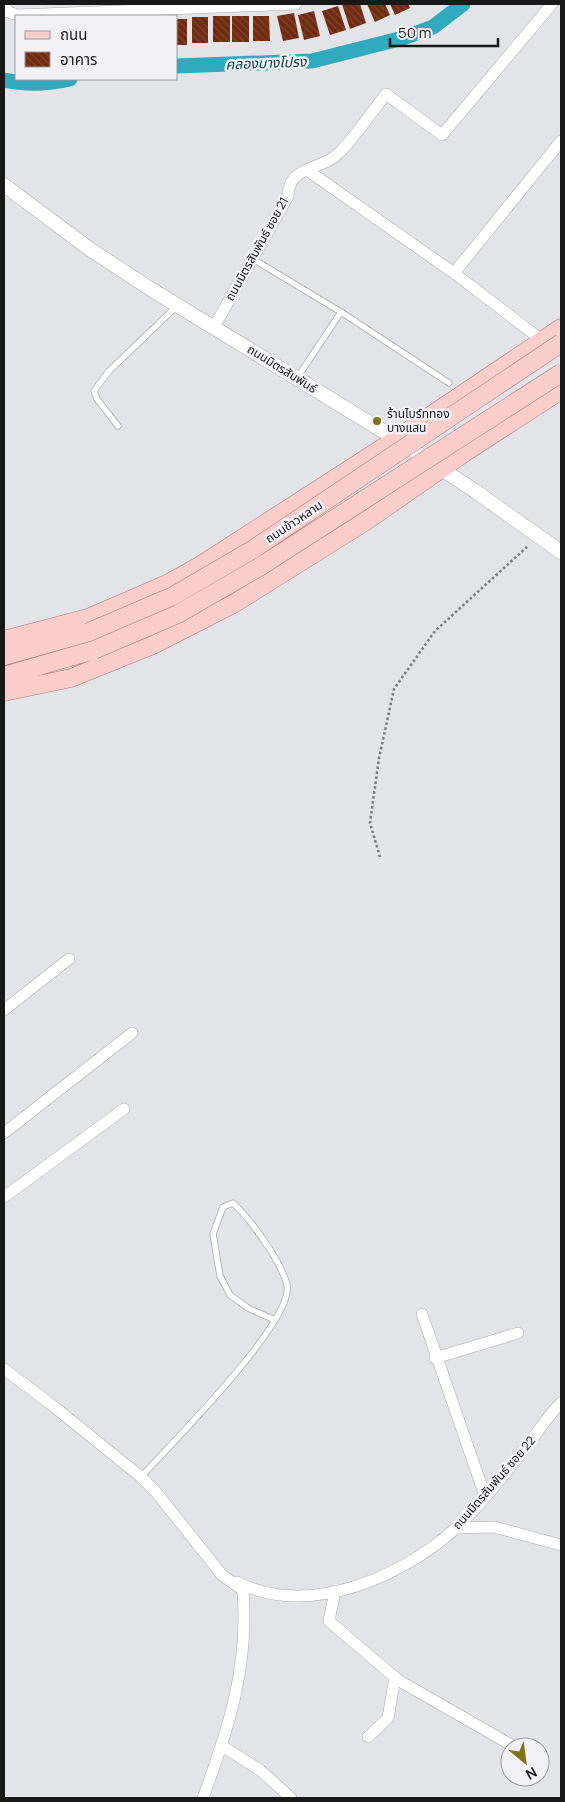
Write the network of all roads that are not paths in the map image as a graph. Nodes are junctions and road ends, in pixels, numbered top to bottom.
1 (4, 4) edge
2 (296, 4) edge
3 (552, 4) edge
4 (561, 12) edge
5 (561, 141) edge
6 (307, 170) junction
7 (4, 185) edge
8 (253, 259) junction
9 (454, 273) junction
10 (178, 305) junction
11 (341, 312) junction
12 (214, 327) junction
13 (561, 328) edge
14 (543, 341) junction
15 (561, 343) edge
16 (502, 367) junction
17 (561, 373) edge
18 (298, 378) junction
19 (449, 383) dead end
20 (561, 390) edge
21 (525, 415) junction
22 (118, 426) dead end
23 (396, 439) junction
24 (441, 469) junction
25 (333, 479) junction
26 (366, 521) junction
27 (561, 552) edge
28 (201, 565) junction
29 (235, 603) junction
30 (4, 640) edge
31 (4, 656) edge
32 (4, 676) edge
33 (4, 692) edge
34 (69, 959) dead end
35 (4, 1010) edge
36 (132, 1033) dead end
37 (124, 1109) dead end
38 (6, 1126) edge
39 (4, 1197) edge
40 (422, 1314) dead end
41 (275, 1320) junction
42 (518, 1333) dead end
43 (435, 1358) junction
44 (4, 1370) edge
45 (561, 1403) edge
46 (141, 1477) junction
47 (484, 1496) junction
48 (456, 1528) junction
49 (561, 1546) edge
50 (222, 1575) junction
51 (335, 1592) junction
52 (395, 1677) junction
53 (368, 1737) dead end
54 (500, 1738) edge
55 (222, 1746) junction
56 (203, 1798) edge
57 (291, 1798) edge

1 - 2 street
3 - 4 street
3 - 6 street, ถนนมิตรสัมพันธ์ ซอย 21
5 - 9 street
6 - 8 street, ถนนมิตรสัมพันธ์ ซอย 21
6 - 9 street
7 - 10 street, ถนนมิตรสัมพันธ์
8 - 11 lane
8 - 12 street, ถนนมิตรสัมพันธ์ ซอย 21
9 - 14 street
10 - 12 street, ถนนมิตรสัมพันธ์
10 - 22 lane
11 - 18 lane
11 - 19 lane
12 - 18 street, ถนนมิตรสัมพันธ์
13 - 14 main road
14 - 16 main road
15 - 31 main road, ถนนข้าวหลาม, bridge
16 - 21 main road
16 - 23 main road
17 - 32 main road, ถนนข้าวหลาม, bridge
18 - 23 street, ถนนมิตรสัมพันธ์
20 - 21 main road
21 - 24 main road
23 - 24 street, ถนนมิตรสัมพันธ์
23 - 25 main road
24 - 26 main road
24 - 27 street, ถนนมิตรสัมพันธ์
25 - 26 main road
25 - 28 main road
26 - 29 main road
28 - 29 main road
28 - 30 main road
29 - 33 main road
34 - 35 street
36 - 38 street
37 - 39 street
40 - 43 street
41 - 41 lane
41 - 46 lane
42 - 43 street
43 - 47 street
44 - 46 street
45 - 47 street, ถนนมิตรสัมพันธ์ ซอย 22
46 - 50 street
47 - 48 street, ถนนมิตรสัมพันธ์ ซอย 22
48 - 49 street
48 - 51 street, ถนนมิตรสัมพันธ์ ซอย 22
50 - 51 street, ถนนมิตรสัมพันธ์ ซอย 22
50 - 55 street
51 - 52 street
52 - 53 street
52 - 54 street
55 - 56 street
55 - 57 street

